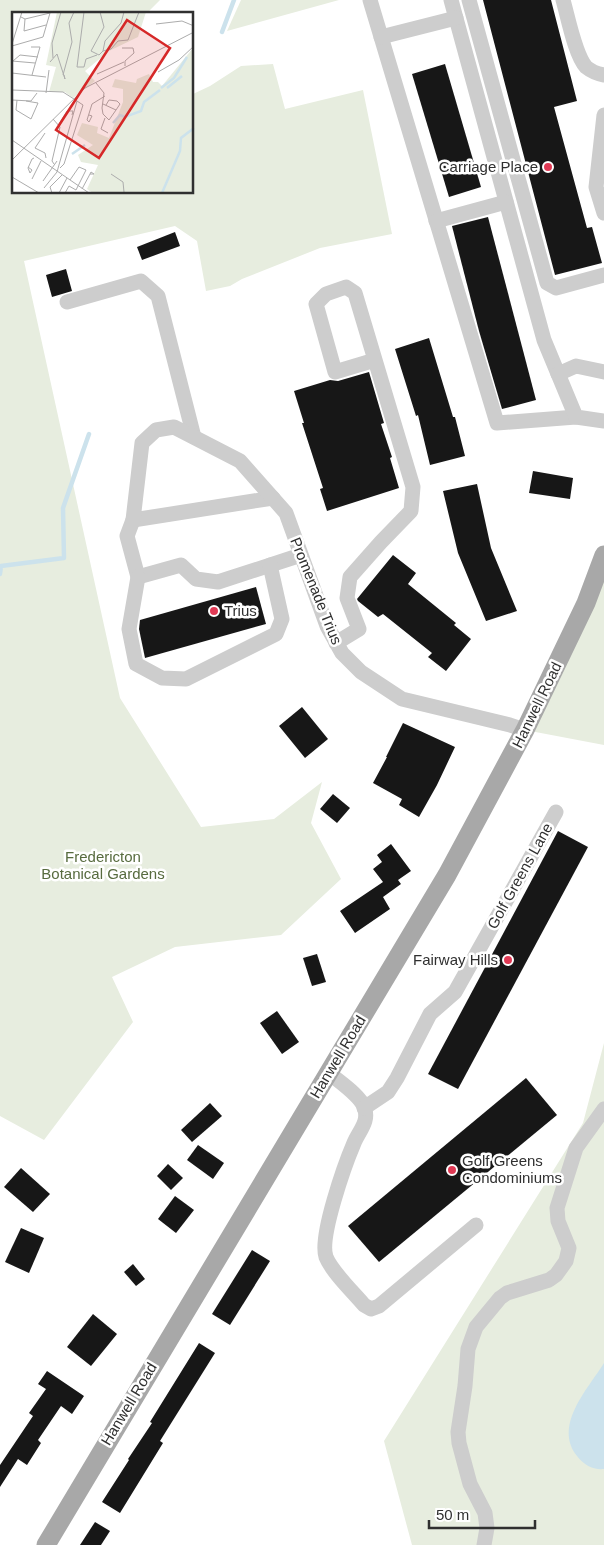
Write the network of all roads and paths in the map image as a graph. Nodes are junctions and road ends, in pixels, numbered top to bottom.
1 (370, 0) edge
2 (451, 0) edge
3 (469, 0) edge
4 (563, 0) edge
5 (456, 18) junction
6 (381, 37) junction
7 (604, 75) edge
8 (604, 115) edge
9 (506, 202) junction
10 (604, 213) edge
11 (436, 221) junction
12 (604, 275) edge
13 (67, 302) dead end
14 (375, 360) junction
15 (604, 372) edge
16 (558, 374) junction
17 (576, 417) junction
18 (604, 421) edge
19 (194, 437) junction
20 (273, 498) junction
21 (133, 520) junction
22 (302, 555) junction
23 (604, 555) edge
24 (270, 565) junction
25 (138, 577) junction
26 (336, 643) junction
27 (525, 730) junction
28 (556, 812) dead end
29 (328, 1072) junction
30 (364, 1108) junction
31 (604, 1109) edge
32 (476, 1225) dead end
33 (46, 1545) edge
34 (484, 1545) edge

1 - 6 street
2 - 5 street
3 - 12 street
4 - 7 street
5 - 6 street
5 - 9 street
6 - 11 street
8 - 10 street
9 - 11 street
9 - 16 street
11 - 17 street
13 - 19 street
14 - 14 street
14 - 26 street
15 - 16 street
16 - 17 street
17 - 18 street
19 - 20 street, Promenade Trius
19 - 21 street, Promenade Trius
20 - 21 street
20 - 22 street, Promenade Trius
21 - 25 street, Promenade Trius
22 - 24 street
22 - 26 street, Promenade Trius
23 - 27 main road, Hanwell Road
24 - 25 street
24 - 25 street
26 - 27 street, Promenade Trius
27 - 29 main road, Hanwell Road
28 - 30 street, Golf Greens Lane
29 - 30 street
29 - 33 main road, Hanwell Road
30 - 32 street
31 - 34 street

